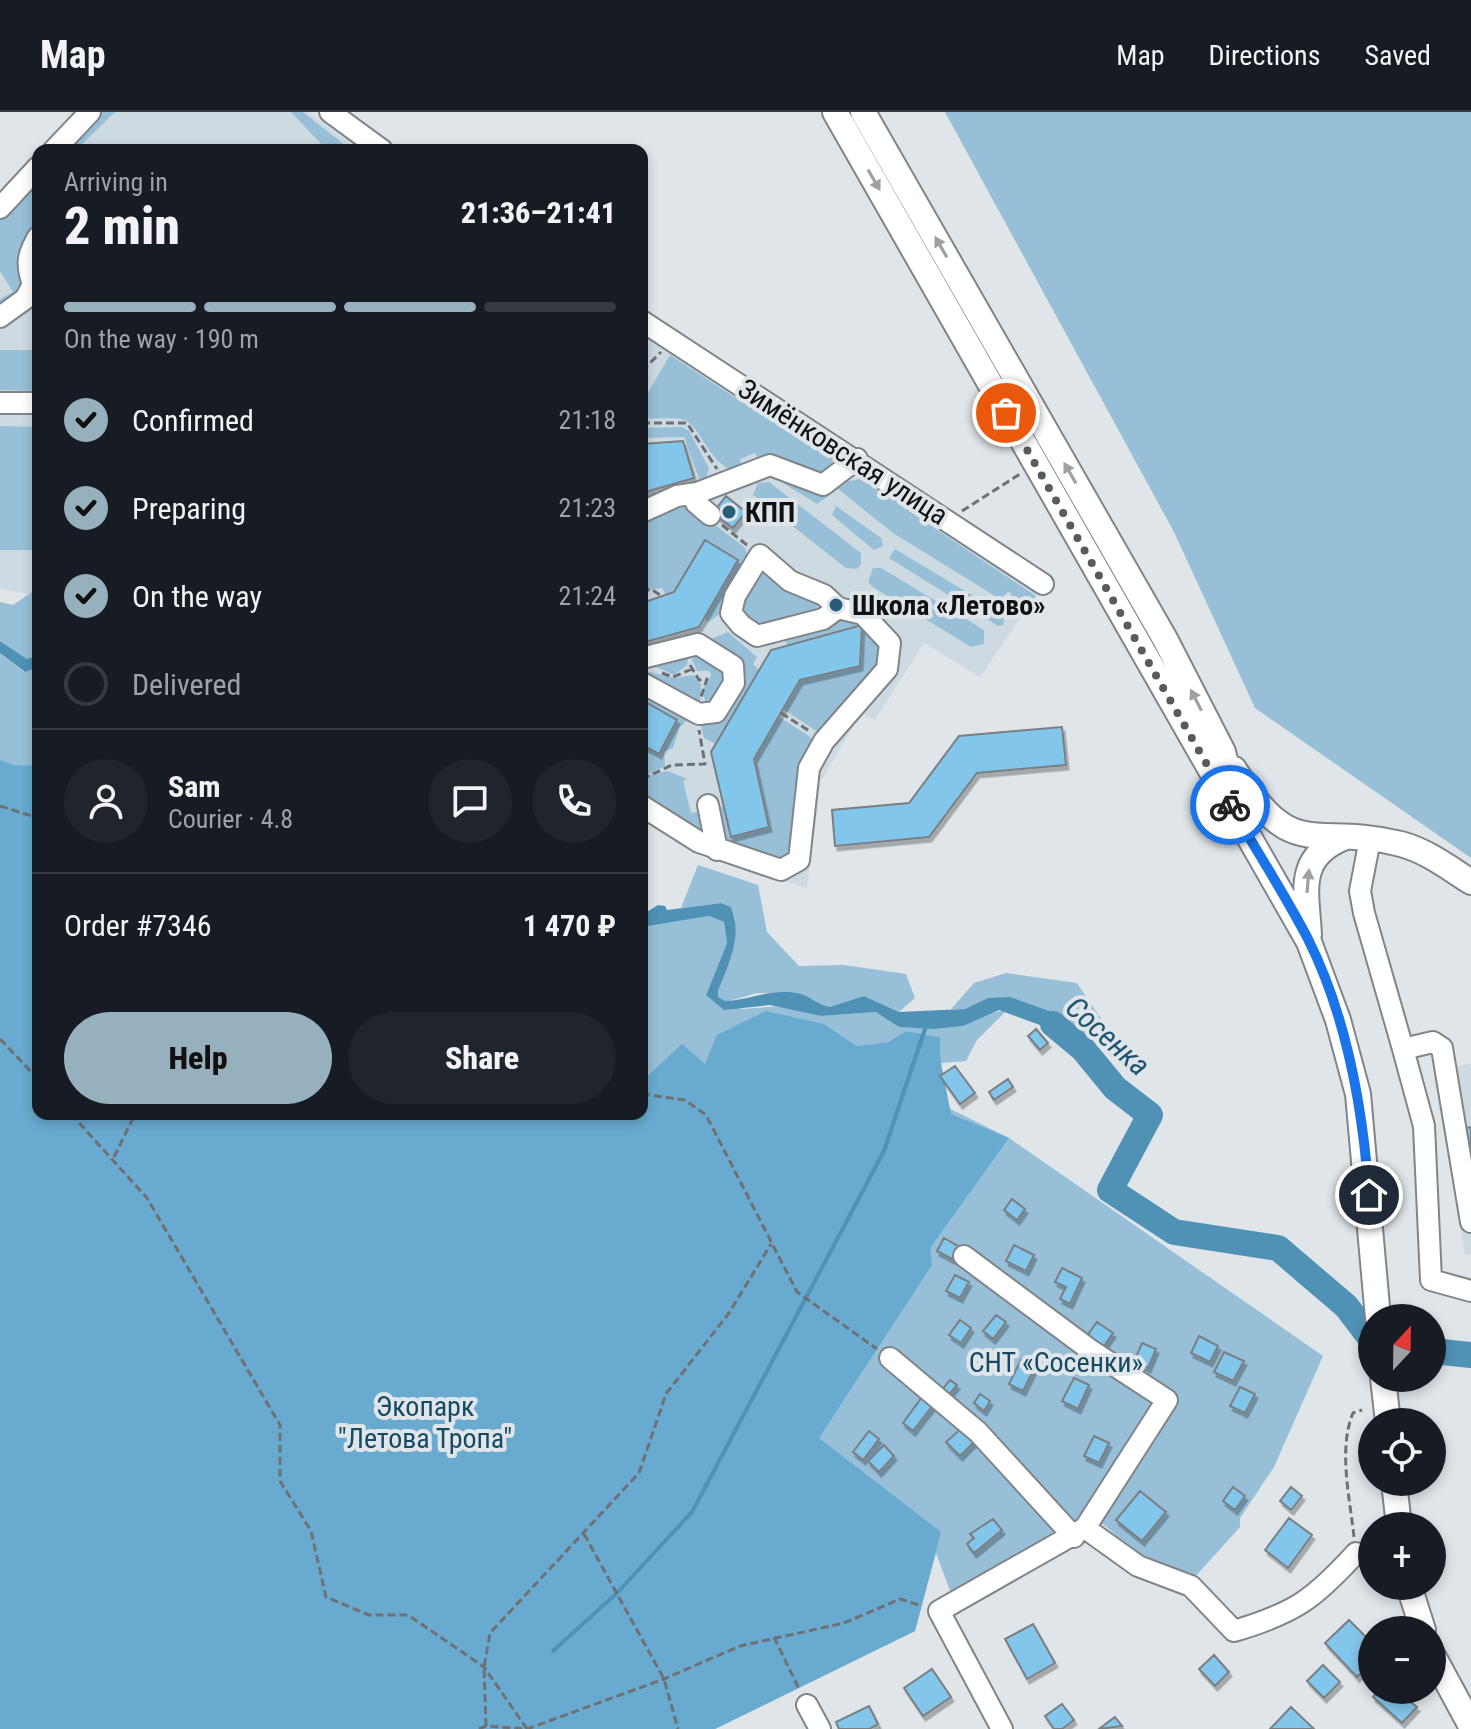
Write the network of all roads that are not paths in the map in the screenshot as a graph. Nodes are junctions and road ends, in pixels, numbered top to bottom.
1 (90, 112) edge
2 (330, 112) edge
3 (835, 112) edge
4 (863, 112) edge
5 (60, 144) edge
6 (374, 144) edge
7 (32, 173) edge
8 (0, 208) edge
9 (32, 247) edge
10 (32, 282) edge
11 (32, 287) edge
12 (0, 317) edge
13 (648, 325) edge
14 (5, 399) edge
15 (32, 402) edge
16 (857, 459) junction
17 (697, 493) junction
18 (648, 509) edge
19 (710, 515) road end
20 (1043, 584) dead end
21 (838, 608) junction
22 (1223, 752) junction
23 (708, 805) dead end
24 (653, 810) edge
25 (1242, 825) junction
26 (1343, 838) junction
27 (1370, 839) junction
28 (717, 850) junction
29 (1471, 882) edge
30 (1309, 942) junction
31 (1403, 1049) junction
32 (1471, 1222) edge
33 (964, 1256) dead end
34 (1471, 1291) edge
35 (1376, 1304) edge
36 (890, 1358) road end
37 (1080, 1532) junction
38 (1356, 1553) road end
39 (1446, 1680) edge
40 (807, 1705) road end
41 (1471, 1726) edge
42 (820, 1729) edge
43 (1002, 1729) edge

1 - 5 street
2 - 6 street
3 -> 25 main road
22 -> 4 main road
7 - 8 street
9 - 10 street
11 - 12 street
13 - 16 street, Зимёнковская улица
14 - 15 street
16 - 17 street
16 - 20 street, Зимёнковская улица
17 - 18 street
17 - 19 street
21 - 21 street
21 - 28 street
22 - 25 main road
22 - 26 main road
23 - 28 street
24 - 28 street
25 - 30 main road
26 - 27 main road
30 -> 26 main road
27 - 29 main road
27 - 31 street
30 - 35 main road
31 - 32 street
31 - 34 street
33 - 37 street
36 - 37 street
37 - 38 street
37 - 43 street
39 - 41 main road
40 - 42 street

